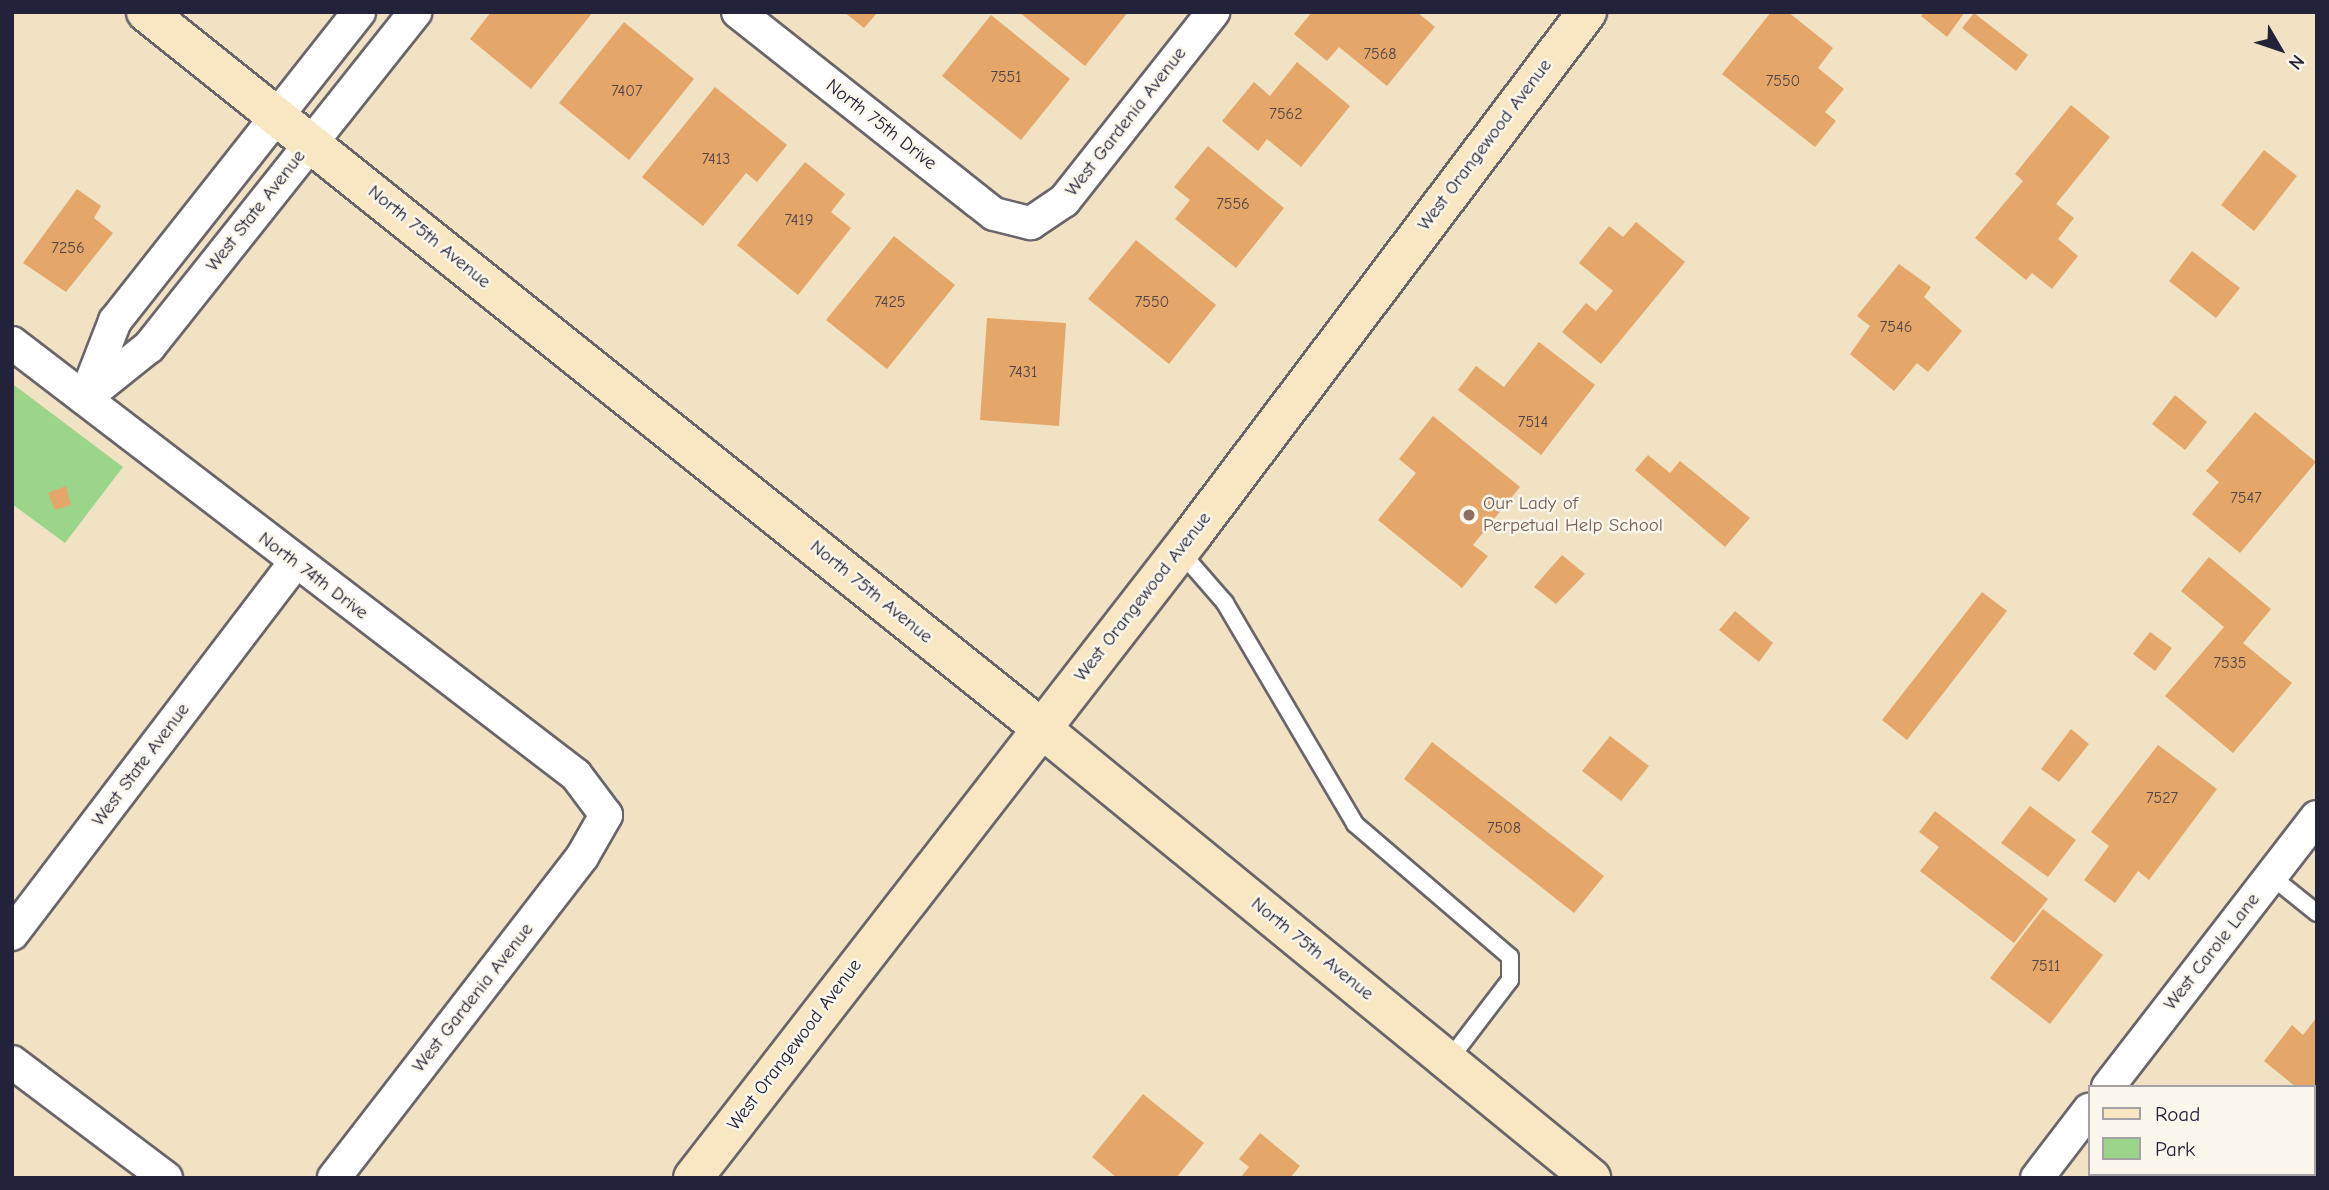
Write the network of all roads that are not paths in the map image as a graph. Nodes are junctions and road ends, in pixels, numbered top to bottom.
1 (146, 12) edge
2 (359, 12) edge
3 (415, 12) edge
4 (738, 12) edge
5 (1213, 12) edge
6 (1587, 12) edge
7 (277, 116) junction
8 (310, 142) junction
9 (1031, 223) joint
10 (135, 296) junction
11 (169, 322) junction
12 (12, 343) edge
13 (85, 398) junction
14 (1180, 550) junction
15 (295, 563) junction
16 (1041, 728) junction
17 (606, 815) joint
18 (2317, 817) edge
19 (2271, 876) junction
20 (2317, 913) edge
21 (12, 934) edge
22 (1448, 1061) junction
23 (12, 1062) edge
24 (2110, 1085) edge
25 (2088, 1112) edge
26 (166, 1178) edge
27 (334, 1178) edge
28 (693, 1178) edge
29 (1591, 1178) edge
30 (2037, 1178) edge

1 - 7 main road, North 75th Avenue
2 - 7 street
3 - 8 street, West State Avenue
4 - 9 street, North 75th Drive
5 - 9 street, West Gardenia Avenue
6 - 14 main road, West Orangewood Avenue
7 - 8 main road, North 75th Avenue
7 - 10 street
8 - 11 street, West State Avenue
8 - 16 main road, North 75th Avenue
10 - 11 street
10 - 13 street
11 - 13 street, West State Avenue
12 - 13 street, North 74th Drive
13 - 15 street, North 74th Drive
14 - 16 main road, West Orangewood Avenue
14 - 22 lane
15 - 17 street, North 74th Drive
15 - 21 street, West State Avenue
16 - 22 main road, North 75th Avenue
16 - 28 main road, West Orangewood Avenue
17 - 27 street, West Gardenia Avenue
18 - 19 street, West Carole Lane
19 - 20 lane
19 - 24 street, West Carole Lane
22 - 29 main road, North 75th Avenue
23 - 26 street
25 - 30 street

